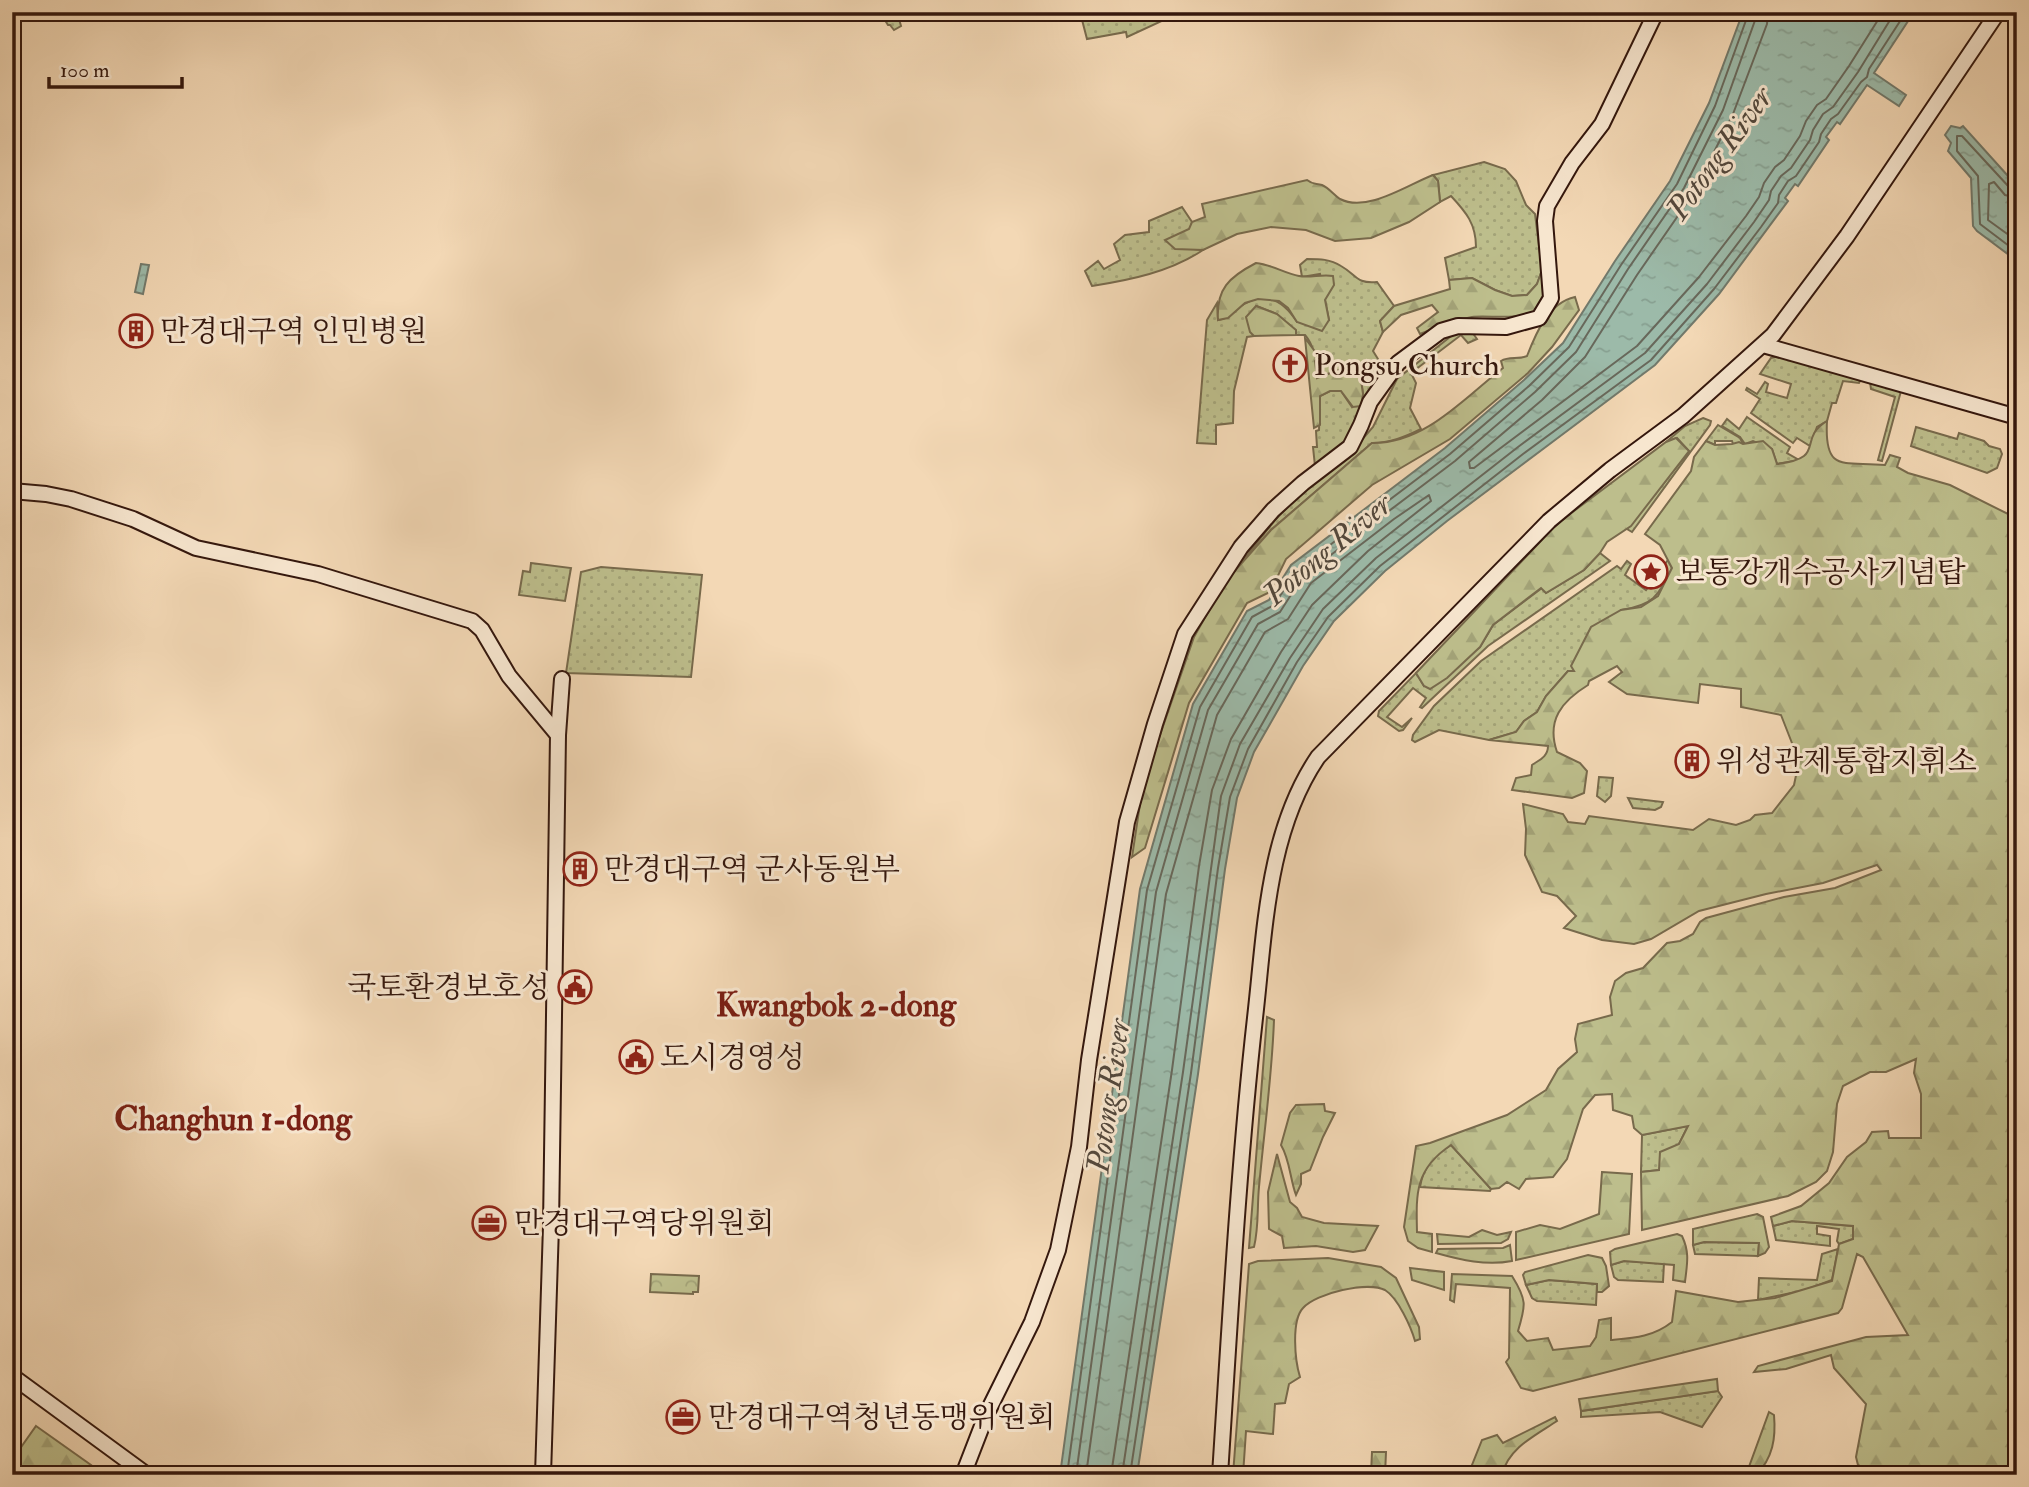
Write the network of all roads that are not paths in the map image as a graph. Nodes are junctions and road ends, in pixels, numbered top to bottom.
1 (1656, 12) edge
2 (1998, 12) edge
3 (1763, 345) junction
4 (2017, 417) edge
5 (12, 491) edge
6 (562, 679) dead end
7 (558, 736) junction
8 (12, 1376) edge
9 (147, 1475) edge
10 (543, 1475) edge
11 (963, 1475) edge
12 (1220, 1475) edge

1 - 11 main road
2 - 3 main road
3 - 4 main road
3 - 12 main road
5 - 7 main road
6 - 7 main road
7 - 10 main road
8 - 9 main road

